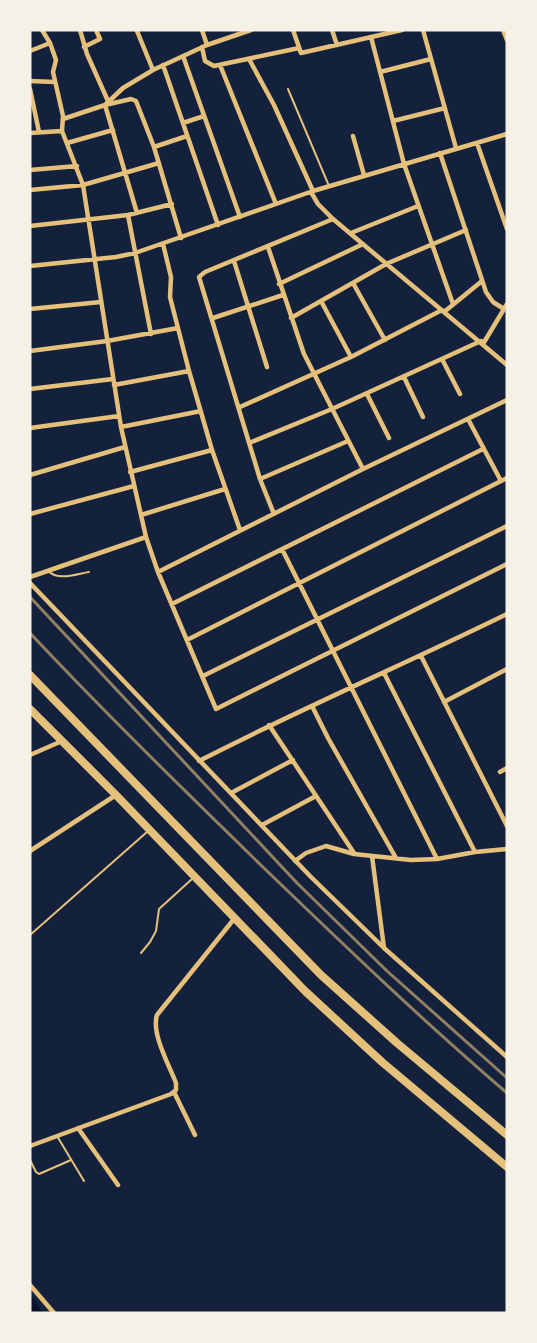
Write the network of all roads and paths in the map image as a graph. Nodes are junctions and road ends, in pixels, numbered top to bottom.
1 (42, 30) edge
2 (80, 30) edge
3 (96, 30) edge
4 (202, 30) edge
5 (251, 30) edge
6 (293, 30) edge
7 (332, 30) edge
8 (402, 30) edge
9 (423, 30) edge
10 (503, 30) edge
11 (137, 31) edge
12 (380, 32) edge
13 (371, 37) junction
14 (507, 40) edge
15 (51, 43) junction
16 (337, 45) junction
17 (204, 46) junction
18 (84, 47) junction
19 (300, 50) junction
20 (30, 51) edge
21 (183, 56) junction
22 (249, 58) junction
23 (431, 59) junction
24 (163, 65) junction
25 (220, 65) junction
26 (153, 70) junction
27 (380, 72) junction
28 (30, 81) edge
29 (55, 82) junction
30 (30, 89) edge
31 (288, 90) dead end
32 (107, 103) junction
33 (445, 108) junction
34 (204, 116) junction
35 (63, 119) junction
36 (393, 121) junction
37 (183, 123) junction
38 (113, 130) junction
39 (62, 131) junction
40 (30, 132) edge
41 (39, 132) junction
42 (507, 134) edge
43 (187, 135) junction
44 (353, 136) dead end
45 (67, 143) junction
46 (477, 143) junction
47 (154, 147) junction
48 (456, 148) junction
49 (440, 153) junction
50 (159, 163) junction
51 (404, 164) junction
52 (77, 166) junction
53 (30, 170) edge
54 (126, 174) junction
55 (364, 175) junction
56 (83, 185) junction
57 (329, 186) junction
58 (30, 190) edge
59 (312, 191) junction
60 (172, 204) junction
61 (276, 204) junction
62 (418, 206) junction
63 (137, 213) junction
64 (128, 215) junction
65 (240, 217) junction
66 (333, 219) junction
67 (90, 220) junction
68 (218, 225) junction
69 (30, 226) edge
70 (507, 229) edge
71 (466, 230) junction
72 (351, 233) junction
73 (181, 238) junction
74 (163, 244) junction
75 (363, 244) junction
76 (432, 245) junction
77 (268, 246) junction
78 (135, 253) junction
79 (95, 259) junction
80 (234, 261) junction
81 (386, 264) junction
82 (30, 266) edge
83 (482, 281) junction
84 (353, 283) junction
85 (279, 284) junction
86 (283, 295) junction
87 (321, 301) junction
88 (101, 302) junction
89 (453, 304) junction
90 (248, 306) junction
91 (506, 307) edge
92 (30, 309) edge
93 (443, 311) junction
94 (213, 318) junction
95 (291, 318) junction
96 (178, 328) junction
97 (151, 334) junction
98 (384, 340) junction
99 (107, 341) junction
100 (482, 342) junction
101 (30, 351) edge
102 (351, 357) junction
103 (442, 358) junction
104 (507, 365) edge
105 (267, 367) dead end
106 (189, 371) junction
107 (313, 375) junction
108 (404, 377) junction
109 (113, 382) junction
110 (30, 389) edge
111 (367, 394) junction
112 (460, 394) dead end
113 (507, 400) edge
114 (240, 407) junction
115 (332, 409) junction
116 (201, 411) junction
117 (119, 416) junction
118 (423, 417) dead end
119 (468, 419) junction
120 (121, 427) junction
121 (30, 428) edge
122 (389, 438) dead end
123 (348, 441) junction
124 (249, 443) junction
125 (125, 447) junction
126 (483, 449) junction
127 (212, 450) junction
128 (363, 470) junction
129 (130, 472) junction
130 (30, 474) edge
131 (507, 478) edge
132 (260, 479) junction
133 (501, 481) junction
134 (134, 486) junction
135 (225, 489) junction
136 (30, 514) edge
137 (274, 514) junction
138 (141, 515) junction
139 (507, 526) edge
140 (240, 530) junction
141 (146, 537) junction
142 (282, 549) junction
143 (507, 564) edge
144 (48, 571) junction
145 (89, 572) dead end
146 (158, 572) junction
147 (30, 577) edge
148 (30, 583) edge
149 (299, 584) junction
150 (172, 604) junction
151 (507, 614) edge
152 (317, 620) junction
153 (187, 640) junction
154 (332, 651) junction
155 (421, 656) junction
156 (507, 669) edge
157 (384, 673) junction
158 (30, 675) edge
159 (203, 676) junction
160 (351, 688) junction
161 (444, 702) junction
162 (312, 706) junction
163 (30, 709) edge
164 (269, 725) junction
165 (62, 741) junction
166 (30, 755) edge
167 (293, 760) junction
168 (199, 761) junction
169 (507, 768) edge
170 (500, 772) dead end
171 (231, 793) junction
172 (116, 795) junction
173 (316, 796) junction
174 (262, 825) junction
175 (507, 826) edge
176 (149, 830) junction
177 (507, 849) edge
178 (30, 851) edge
179 (475, 852) junction
180 (354, 854) junction
181 (372, 856) junction
182 (396, 858) junction
183 (436, 859) junction
184 (295, 861) junction
185 (194, 877) junction
186 (234, 920) junction
187 (30, 935) edge
188 (384, 948) junction
189 (141, 953) dead end
190 (507, 1057) edge
191 (174, 1092) junction
192 (78, 1128) junction
193 (195, 1135) dead end
194 (507, 1135) edge
195 (57, 1136) junction
196 (30, 1146) edge
197 (30, 1160) edge
198 (71, 1160) junction
199 (507, 1167) edge
200 (84, 1181) dead end
201 (118, 1185) dead end
202 (30, 1285) edge
203 (54, 1313) edge

1 - 15 street
2 - 18 street
3 - 18 street
4 - 17 street
5 - 17 street
6 - 19 street
7 - 16 street
8 - 12 street
9 - 23 street
10 - 14 street
11 - 26 street
12 - 13 street
13 - 16 street
13 - 27 street
15 - 20 street
15 - 29 street
16 - 19 street
17 - 21 street
17 - 25 street
18 - 32 street
19 - 22 street
21 - 24 street
21 - 34 street
22 - 25 street
22 - 59 street
23 - 27 street
23 - 33 street
24 - 26 street
24 - 37 street
25 - 61 street
26 - 32 street
27 - 36 street
28 - 29 street
29 - 35 street
30 - 41 street
31 - 57 lane
32 - 35 street
32 - 38 street
32 - 47 street
33 - 36 street
33 - 48 street
34 - 37 street
34 - 65 street
35 - 39 street
36 - 51 street
37 - 43 street
38 - 45 street
38 - 54 street
39 - 41 street
39 - 45 street
40 - 41 street
42 - 46 street
43 - 47 street
43 - 68 street
44 - 55 street
45 - 52 street
46 - 48 street
46 - 70 street
47 - 50 street
48 - 49 street
49 - 51 street
49 - 71 street
50 - 54 street
50 - 60 street
51 - 55 street
51 - 62 street
52 - 53 street
52 - 56 street
54 - 56 street
54 - 63 street
55 - 57 street
56 - 58 street
56 - 67 street
57 - 59 street
59 - 61 street
59 - 66 street
60 - 63 street
60 - 73 street
61 - 65 street
62 - 72 street
62 - 76 street
63 - 64 street
64 - 67 street
64 - 78 street
65 - 68 street
66 - 72 street
66 - 77 street
67 - 69 street
67 - 79 street
68 - 73 street
71 - 76 street
71 - 83 street
72 - 75 street
73 - 74 street
74 - 78 street
74 - 96 street
75 - 81 street
75 - 85 street
76 - 81 street
76 - 89 street
77 - 80 street
77 - 85 street
78 - 79 street
78 - 97 street
79 - 82 street
79 - 88 street
80 - 90 street
80 - 94 street
81 - 84 street
81 - 93 street
83 - 89 street
83 - 91 street
84 - 87 street
84 - 98 street
85 - 86 street
86 - 90 street
86 - 95 street
87 - 95 street
87 - 102 street
88 - 92 street
88 - 99 street
89 - 93 street
90 - 94 street
90 - 105 street
91 - 100 street
93 - 98 street
93 - 100 street
94 - 114 street
95 - 107 street
96 - 97 street
96 - 106 street
97 - 99 street
98 - 102 street
99 - 101 street
99 - 109 street
100 - 103 street
100 - 104 street
102 - 107 street
103 - 108 street
103 - 112 street
106 - 109 street
106 - 116 street
107 - 114 street
107 - 115 street
108 - 111 street
108 - 118 street
109 - 110 street
109 - 117 street
111 - 115 street
111 - 122 street
113 - 119 street
114 - 124 street
115 - 123 street
115 - 124 street
116 - 120 street
116 - 127 street
117 - 120 street
117 - 121 street
119 - 126 street
119 - 128 street
120 - 125 street
123 - 128 street
123 - 132 street
124 - 132 street
125 - 129 street
125 - 130 street
126 - 133 street
126 - 142 street
127 - 129 street
127 - 135 street
128 - 137 street
129 - 134 street
131 - 133 street
132 - 137 street
133 - 149 street
134 - 136 street
134 - 138 street
135 - 138 street
135 - 140 street
137 - 140 street
138 - 141 street
139 - 152 street
140 - 146 street
141 - 144 street
141 - 146 street
142 - 149 street
142 - 150 street
143 - 154 street
144 - 145 lane
144 - 147 street
146 - 150 street
148 - 168 street
149 - 152 street
149 - 153 street
150 - 153 street
151 - 155 street
152 - 154 street
152 - 159 street
153 - 159 street
154 - 159 street
154 - 160 street
155 - 157 street
155 - 161 street
156 - 161 street
157 - 160 street
157 - 179 street
158 - 194 highway
160 - 162 street
160 - 183 street
161 - 175 street
162 - 164 street
162 - 182 street
163 - 165 highway
164 - 167 street
164 - 168 street
165 - 166 street
165 - 172 highway
167 - 171 street
167 - 173 street
168 - 171 street
169 - 170 street
171 - 174 street
172 - 176 highway
172 - 178 street
173 - 174 street
173 - 180 street
174 - 184 street
176 - 185 highway
176 - 187 lane
177 - 179 street
179 - 183 street
180 - 181 street
180 - 184 street
181 - 182 street
181 - 188 street
182 - 183 street
184 - 188 street
185 - 186 highway
185 - 189 lane
186 - 191 street
186 - 199 highway
188 - 190 street
191 - 192 street
191 - 193 street
192 - 195 street
192 - 201 street
195 - 196 street
195 - 198 lane
197 - 198 lane
198 - 200 lane
202 - 203 street

